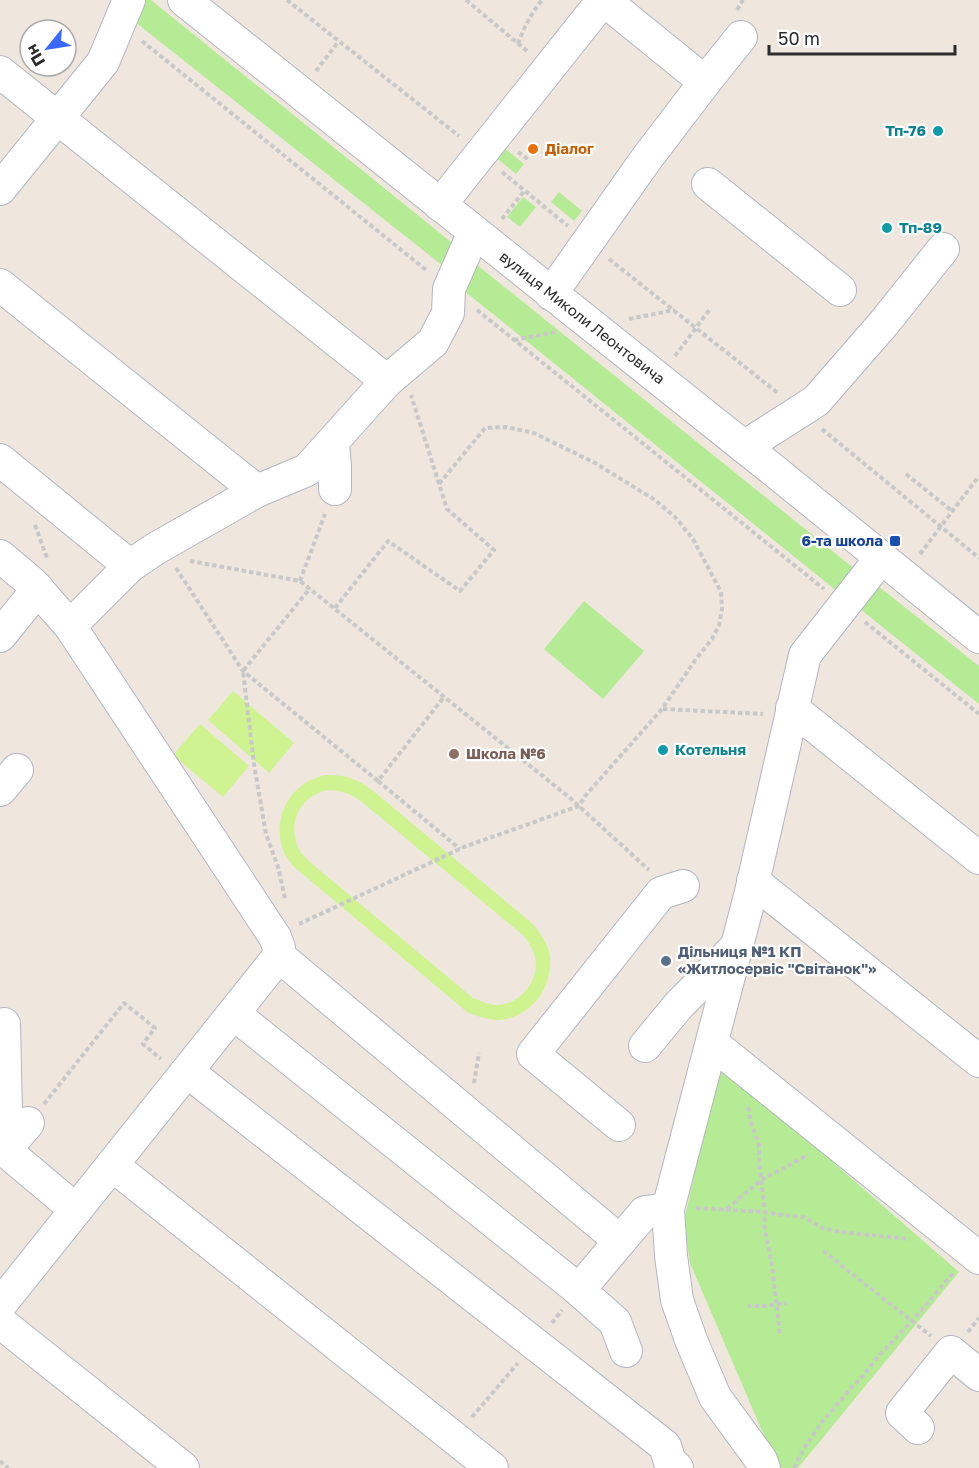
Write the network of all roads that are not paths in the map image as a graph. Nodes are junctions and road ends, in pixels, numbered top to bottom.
1 (184, 0) edge
2 (603, 0) edge
3 (124, 11) edge
4 (741, 37) dead end
5 (0, 72) edge
6 (705, 82) junction
7 (57, 117) junction
8 (3, 181) edge
9 (708, 183) dead end
10 (440, 205) junction
11 (480, 236) junction
12 (943, 249) dead end
13 (0, 285) edge
14 (840, 290) dead end
15 (551, 294) junction
16 (395, 374) junction
17 (333, 442) junction
18 (744, 447) junction
19 (0, 460) edge
20 (335, 489) road end
21 (257, 491) junction
22 (0, 556) edge
23 (151, 556) junction
24 (881, 558) junction
25 (44, 576) junction
26 (70, 626) junction
27 (0, 636) edge
28 (979, 637) edge
29 (791, 714) junction
30 (979, 858) edge
31 (753, 881) junction
32 (683, 886) dead end
33 (286, 944) junction
34 (737, 946) junction
35 (234, 1014) junction
36 (4, 1023) dead end
37 (712, 1043) junction
38 (645, 1046) dead end
39 (979, 1061) edge
40 (177, 1068) junction
41 (620, 1125) dead end
42 (8, 1134) edge
43 (112, 1165) junction
44 (668, 1209) junction
45 (76, 1210) junction
46 (620, 1241) junction
47 (975, 1255) edge
48 (579, 1290) junction
49 (1, 1307) edge
50 (626, 1351) dead end
51 (979, 1375) edge
52 (918, 1428) dead end
53 (183, 1468) edge
54 (492, 1468) edge
55 (677, 1468) edge
56 (764, 1468) edge

1 - 10 street, вулиця Миколи Леонтовича
2 - 6 street
2 - 10 street
3 - 7 street
4 - 6 street
5 - 7 street
6 - 15 street
7 - 8 street
7 - 16 street
9 - 14 street
10 - 11 street, вулиця Миколи Леонтовича
11 - 15 street, вулиця Миколи Леонтовича
11 - 16 street
12 - 18 street
13 - 21 street
15 - 18 street, вулиця Миколи Леонтовича
16 - 17 street
17 - 20 street
17 - 21 street
18 - 24 street, вулиця Миколи Леонтовича
19 - 23 street
21 - 23 street
22 - 25 street
23 - 26 street
24 - 28 street, вулиця Миколи Леонтовича
24 - 29 street
25 - 26 street
25 - 27 street
26 - 33 street
29 - 30 street
29 - 31 street
31 - 34 street
31 - 39 street
32 - 41 street
33 - 35 street
33 - 46 street
34 - 37 street
34 - 38 street
35 - 40 street
35 - 48 street
36 - 42 street
37 - 44 street
37 - 47 street
40 - 43 street
40 - 55 street
42 - 45 street
43 - 45 street
43 - 54 street
44 - 46 street
44 - 56 street
45 - 49 street
46 - 48 street
48 - 50 street
49 - 53 street
51 - 52 street

